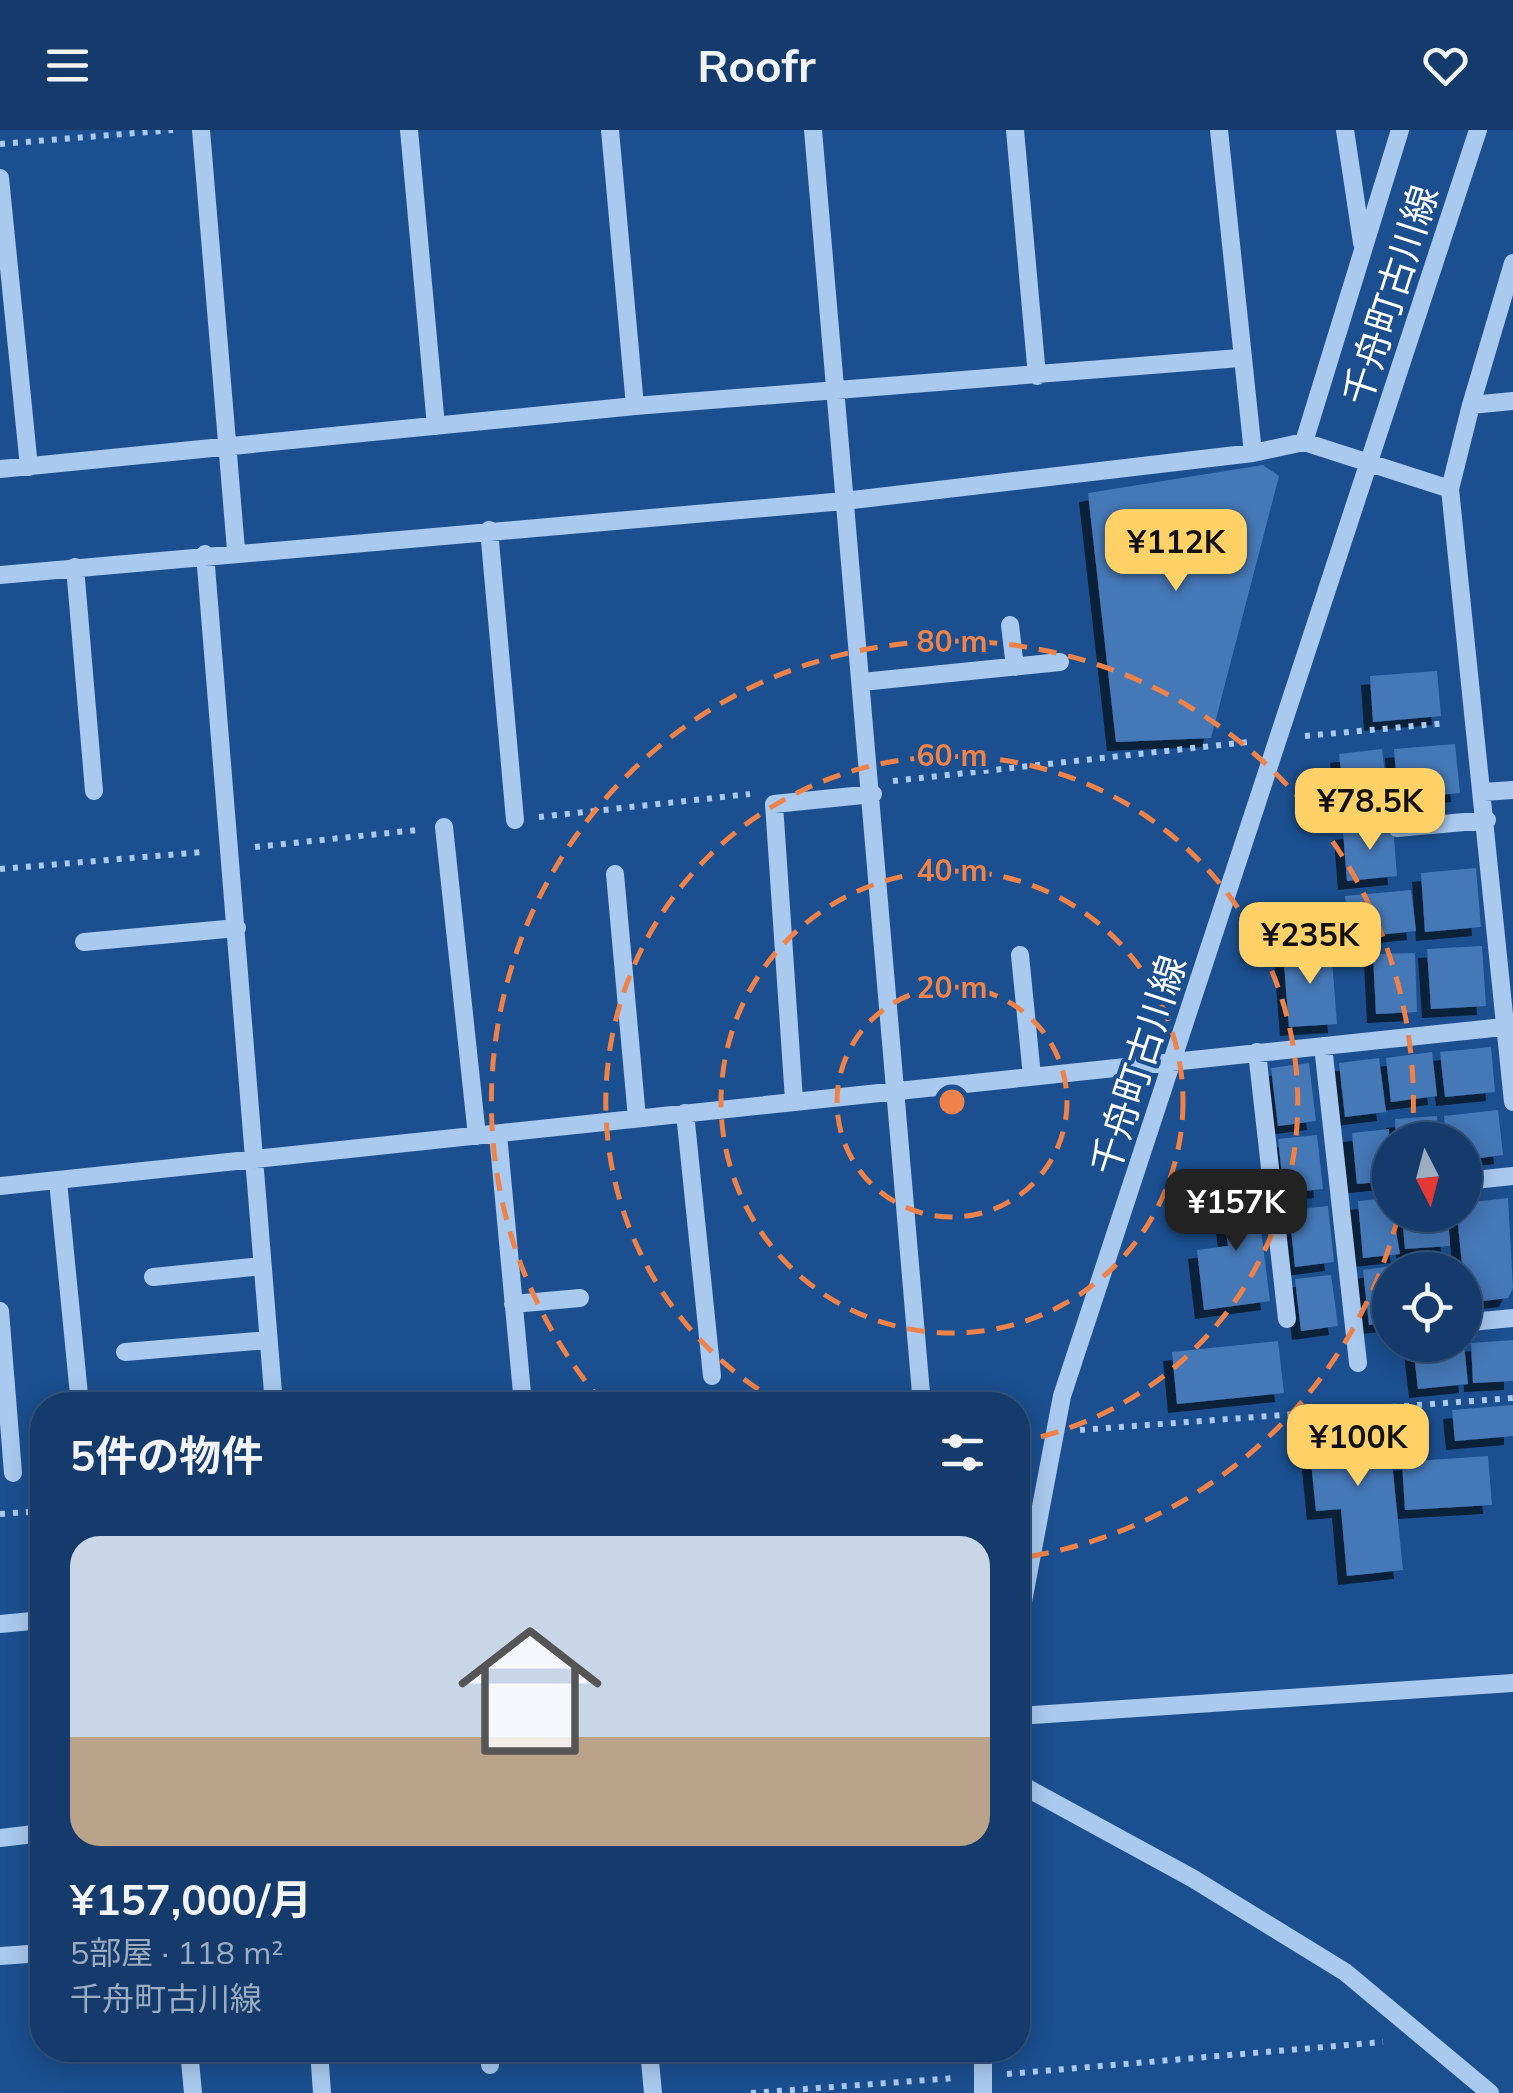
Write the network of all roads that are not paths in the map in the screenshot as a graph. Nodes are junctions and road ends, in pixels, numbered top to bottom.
1 (201, 130) edge
2 (410, 130) edge
3 (610, 130) edge
4 (814, 130) edge
5 (1015, 130) edge
6 (1219, 130) edge
7 (1345, 130) edge
8 (1400, 130) edge
9 (1478, 130) edge
10 (0, 178) edge
11 (1363, 249) junction
12 (1513, 263) edge
13 (1240, 358) junction
14 (1037, 376) junction
15 (835, 392) junction
16 (1513, 401) edge
17 (1472, 404) junction
18 (635, 406) junction
19 (436, 426) junction
20 (1304, 442) junction
21 (226, 448) junction
22 (1252, 453) junction
23 (1369, 463) junction
24 (29, 467) junction
25 (0, 469) edge
26 (1450, 488) junction
27 (844, 501) junction
28 (490, 530) junction
29 (236, 550) junction
30 (205, 554) junction
31 (76, 567) junction
32 (0, 575) edge
33 (1010, 626) dead end
34 (1060, 662) dead end
35 (1015, 667) junction
36 (862, 682) junction
37 (872, 789) junction
38 (1513, 790) edge
39 (94, 791) dead end
40 (1484, 792) junction
41 (515, 820) road end
42 (1487, 820) junction
43 (444, 827) road end
44 (1397, 828) dead end
45 (615, 874) dead end
46 (238, 928) junction
47 (84, 942) dead end
48 (1020, 954) dead end
49 (1509, 1027) edge
50 (1323, 1046) junction
51 (1257, 1052) junction
52 (1174, 1060) junction
53 (1032, 1076) junction
54 (897, 1090) junction
55 (794, 1100) junction
56 (1513, 1102) edge
57 (685, 1112) junction
58 (637, 1118) junction
59 (498, 1134) junction
60 (477, 1136) junction
61 (254, 1162) junction
62 (1513, 1176) edge
63 (1482, 1179) edge
64 (58, 1181) junction
65 (0, 1186) edge
66 (262, 1266) junction
67 (153, 1277) dead end
68 (580, 1298) dead end
69 (513, 1304) junction
70 (0, 1311) edge
71 (1513, 1318) edge
72 (1287, 1319) dead end
73 (1482, 1321) edge
74 (268, 1340) junction
75 (125, 1352) dead end
76 (1358, 1364) dead end
77 (712, 1376) dead end
78 (79, 1392) edge
79 (273, 1392) edge
80 (522, 1392) edge
81 (921, 1392) edge
82 (13, 1474) dead end
83 (1038, 1523) junction
84 (1030, 1524) edge
85 (1030, 1565) edge
86 (30, 1621) edge
87 (0, 1624) edge
88 (1513, 1683) edge
89 (1030, 1715) edge
90 (1030, 1789) edge
91 (30, 1834) edge
92 (0, 1838) edge
93 (30, 1954) edge
94 (0, 1956) edge
95 (190, 2062) edge
96 (320, 2062) edge
97 (650, 2062) edge
98 (193, 2093) edge
99 (322, 2093) edge
100 (653, 2093) edge
101 (1490, 2093) edge

1 - 21 street
2 - 19 street
3 - 18 street
4 - 15 street
5 - 14 street
6 - 13 street
7 - 11 street
8 - 11 street
9 - 23 street, 千舟町古川線
10 - 24 street
11 - 20 street
12 - 17 street
13 - 14 street
13 - 22 street
14 - 15 street
15 - 18 street
15 - 27 street
16 - 17 street
17 - 26 street
18 - 19 street
19 - 21 street
20 - 22 street
20 - 23 street
21 - 24 street
21 - 29 street
22 - 27 street
23 - 26 street
23 - 52 street, 千舟町古川線
24 - 25 street
26 - 40 street
27 - 28 street
27 - 36 street
28 - 29 street
28 - 41 street
29 - 30 street
30 - 31 street
30 - 46 street
31 - 32 street
31 - 39 street
33 - 35 street
34 - 35 street
35 - 36 street
36 - 37 street
37 - 54 street
37 - 55 street
38 - 40 street
40 - 42 street
42 - 44 street
42 - 49 street
43 - 60 street
45 - 58 street
46 - 47 street
46 - 61 street
48 - 53 street
49 - 50 street
49 - 56 street
50 - 51 street
50 - 76 street
51 - 52 street
51 - 72 street
52 - 53 street
52 - 83 street, 千舟町古川線
53 - 54 street
54 - 55 street
54 - 81 street
55 - 57 street
57 - 58 street
57 - 77 street
58 - 59 street
59 - 60 street
59 - 69 street
60 - 61 street
61 - 64 street
61 - 66 street
62 - 63 street
64 - 65 street
64 - 78 street
66 - 67 street
66 - 74 street
68 - 69 street
69 - 80 street
70 - 82 street
71 - 73 street
74 - 75 street
74 - 79 street
83 - 84 street
83 - 85 street, 千舟町古川線
86 - 87 street
88 - 89 street
90 - 101 street
91 - 92 street
93 - 94 street
95 - 98 street
96 - 99 street
97 - 100 street

